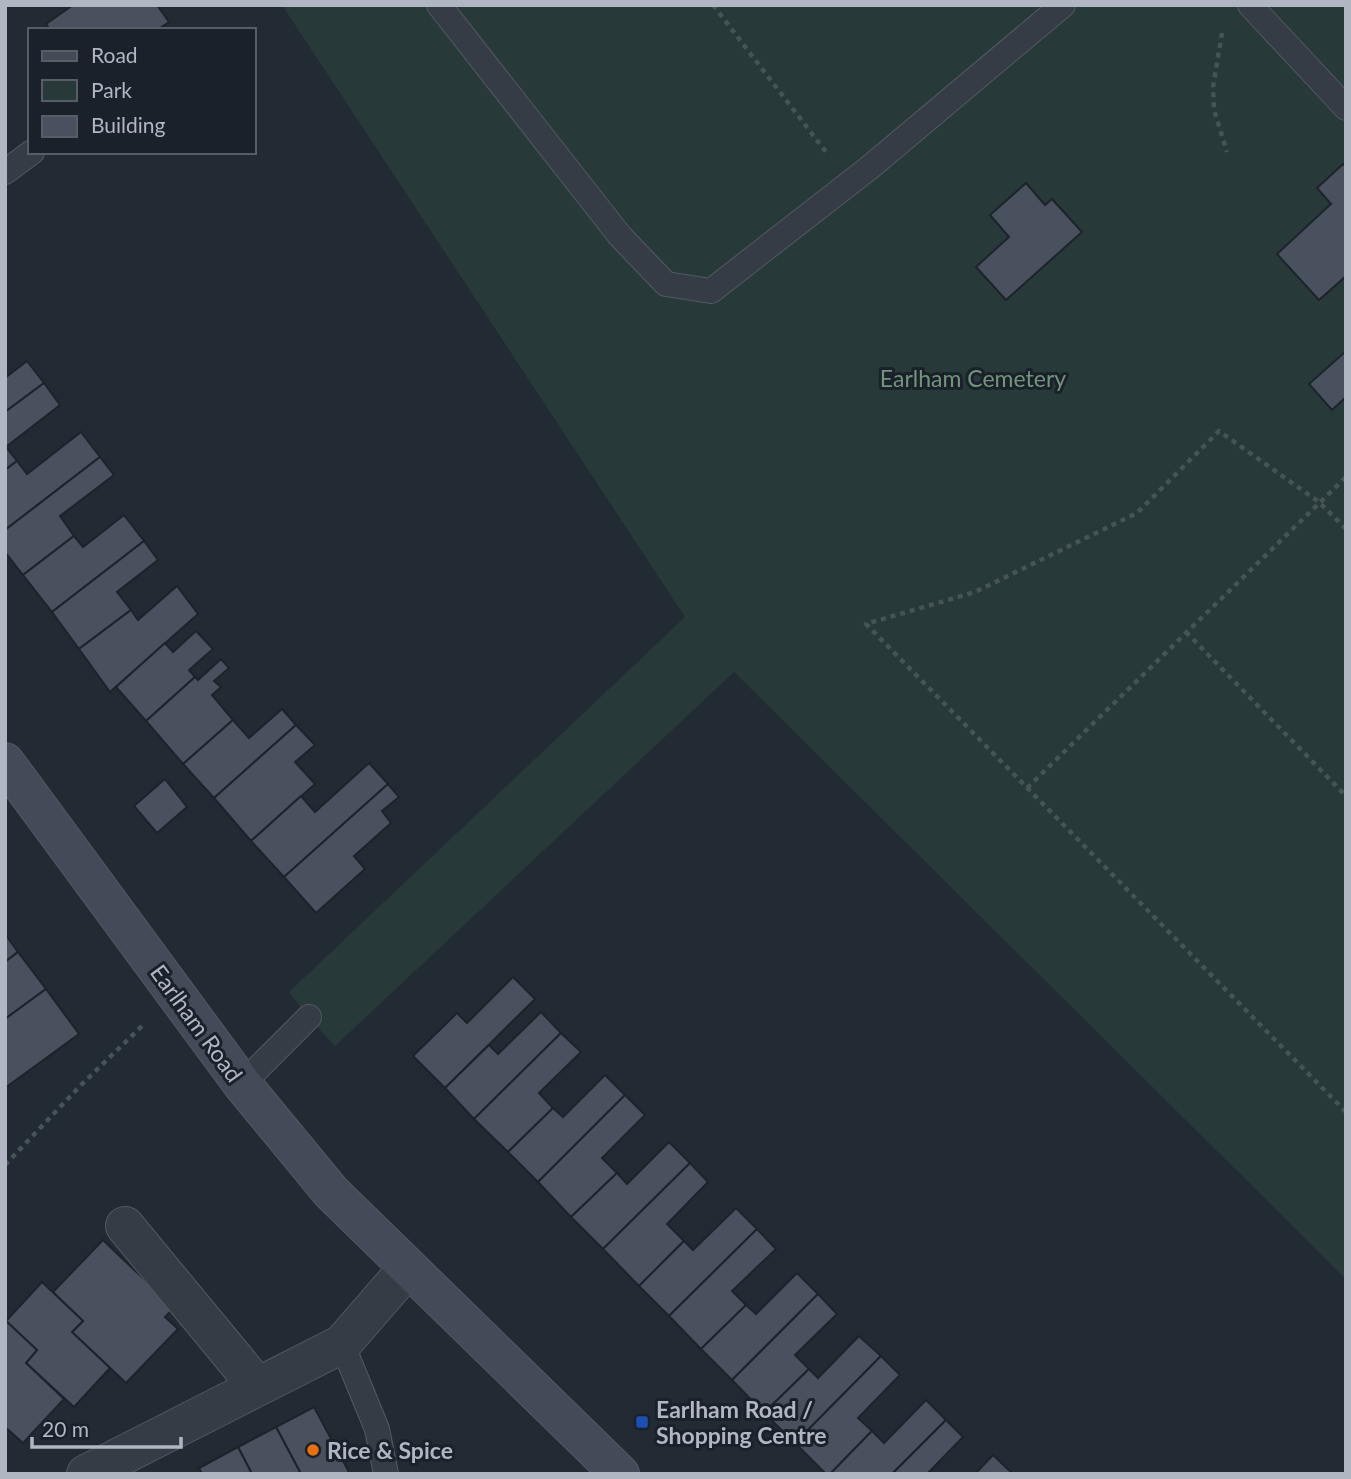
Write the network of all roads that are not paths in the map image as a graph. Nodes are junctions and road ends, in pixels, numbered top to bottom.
1 (439, 5) edge
2 (1063, 5) edge
3 (1250, 5) edge
4 (1346, 108) edge
5 (29, 154) edge
6 (5, 172) edge
7 (5, 762) edge
8 (309, 1017) dead end
9 (242, 1084) junction
10 (125, 1226) dead end
11 (408, 1268) junction
12 (342, 1344) junction
13 (257, 1386) junction
14 (86, 1474) edge
15 (386, 1474) edge
16 (620, 1474) edge

1 - 2 lane
3 - 4 lane
5 - 6 lane
7 - 9 main road, Earlham Road
8 - 9 lane
9 - 11 main road, Earlham Road
10 - 13 street
11 - 12 street
11 - 16 main road, Earlham Road
12 - 13 street
12 - 15 lane
13 - 14 street

